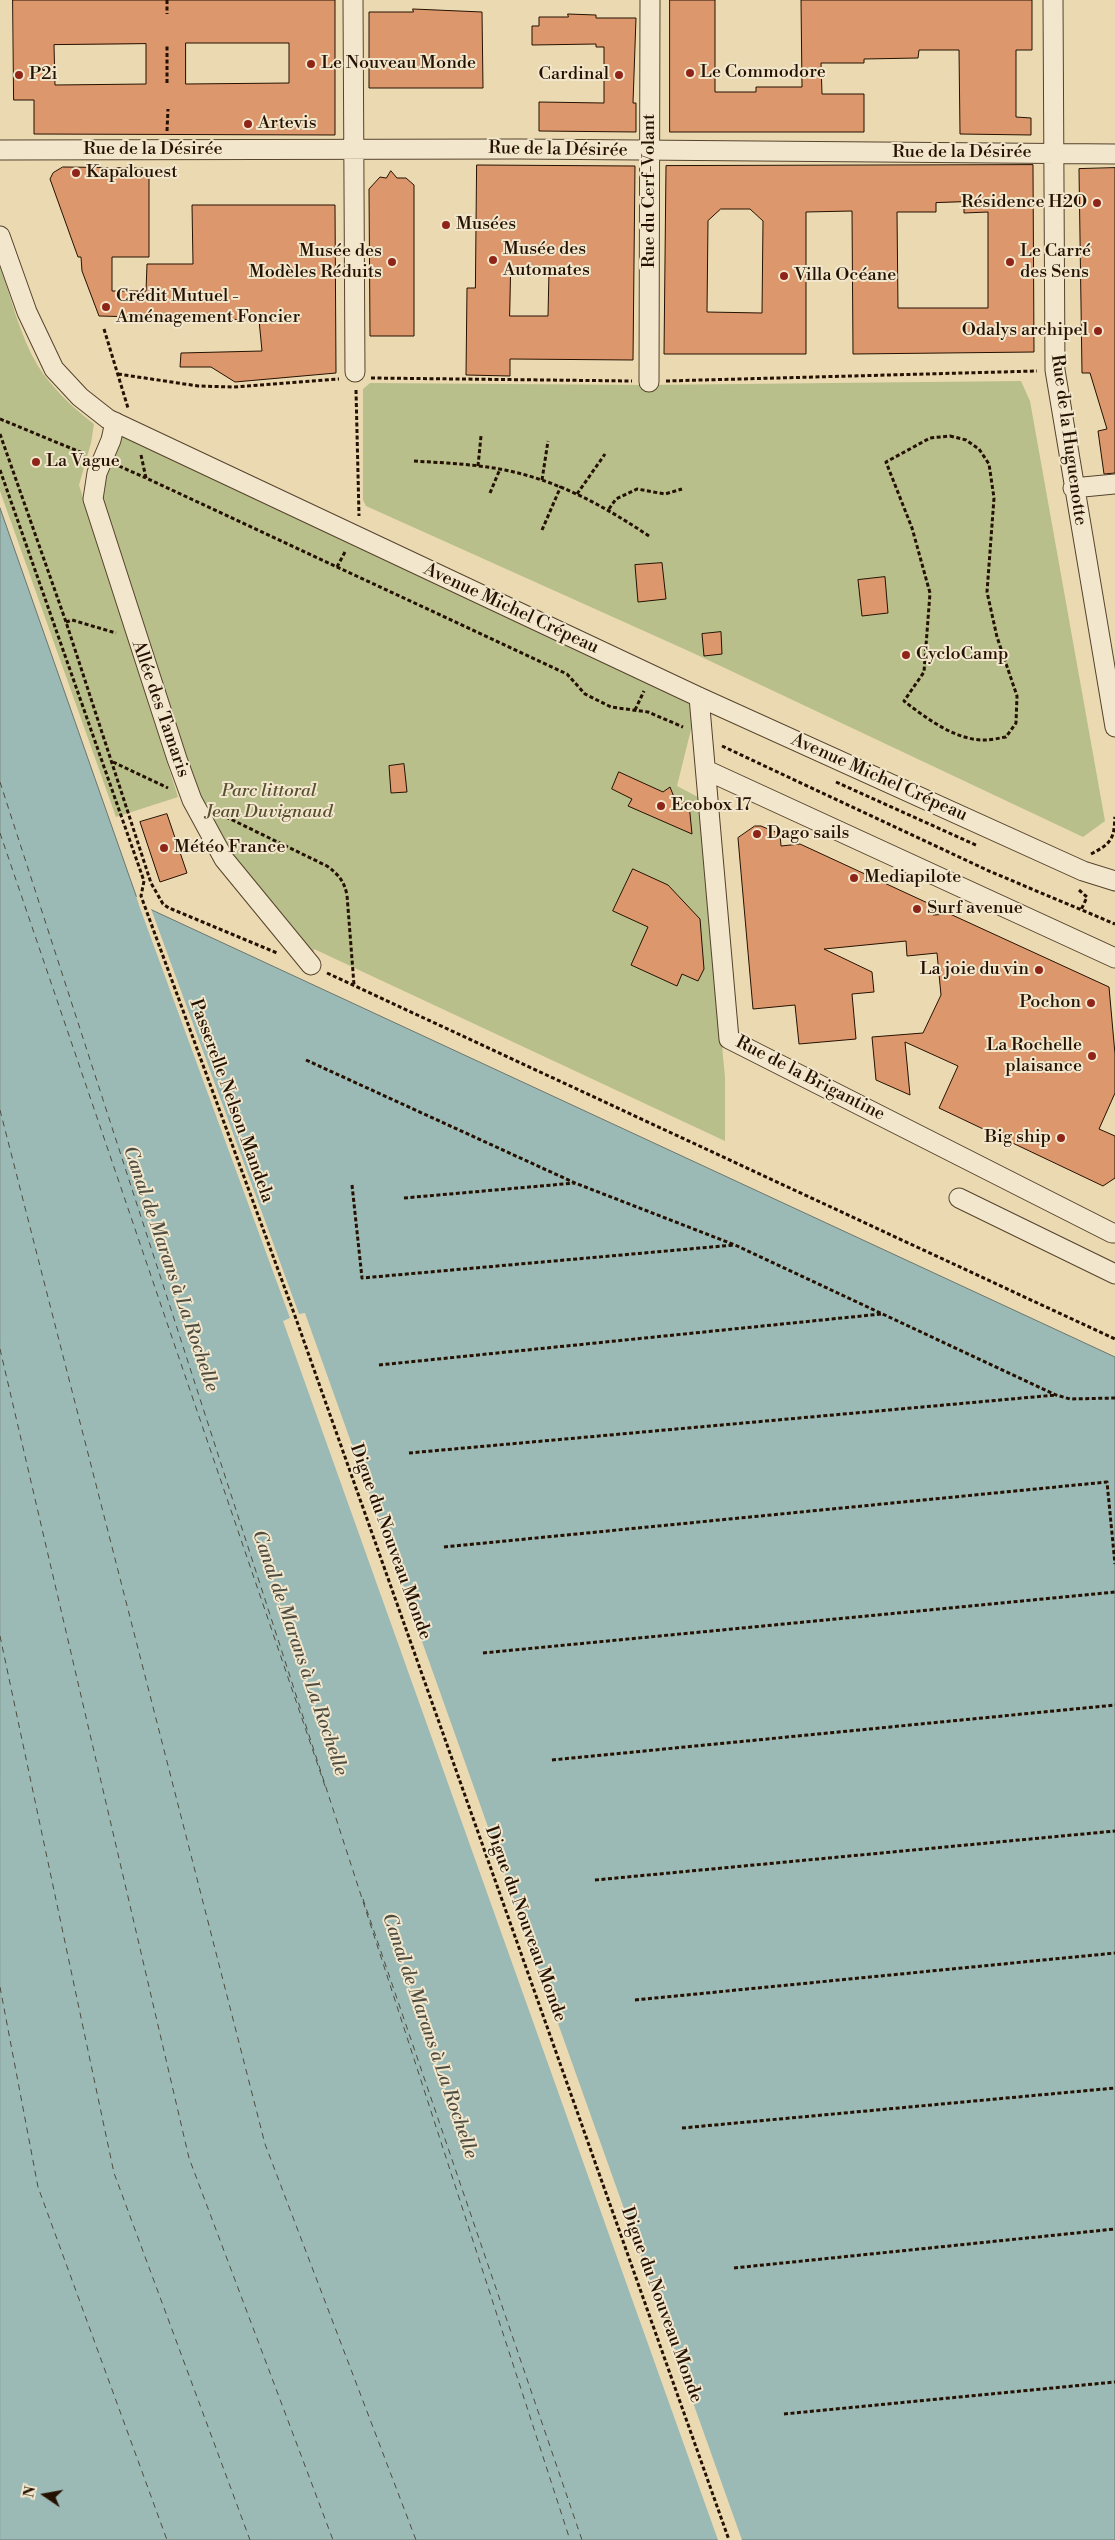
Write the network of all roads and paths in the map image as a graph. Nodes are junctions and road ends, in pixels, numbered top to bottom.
1 (167, 0) edge
2 (353, 0) edge
3 (650, 0) edge
4 (1054, 0) edge
5 (167, 14) dead end
6 (167, 44) dead end
7 (167, 83) dead end
8 (354, 149) junction
9 (0, 150) edge
10 (651, 151) junction
11 (1054, 154) junction
12 (1115, 154) edge
13 (0, 236) edge
14 (104, 329) dead end
15 (1055, 370) junction
16 (118, 374) junction
17 (355, 375) junction
18 (649, 382) junction
19 (0, 420) edge
20 (115, 422) junction
21 (136, 432) junction
22 (0, 434) edge
23 (481, 436) dead end
24 (548, 441) dead end
25 (605, 454) dead end
26 (102, 460) junction
27 (414, 461) dead end
28 (478, 466) junction
29 (500, 469) junction
30 (0, 470) edge
31 (146, 478) junction
32 (542, 480) junction
33 (1115, 484) edge
34 (561, 486) junction
35 (1073, 488) junction
36 (682, 489) dead end
37 (490, 493) dead end
38 (577, 494) junction
39 (609, 509) junction
40 (542, 530) dead end
41 (353, 534) junction
42 (649, 536) dead end
43 (66, 622) junction
44 (135, 633) junction
45 (1106, 636) edge
46 (699, 697) junction
47 (904, 701) joint
48 (1115, 727) edge
49 (703, 736) junction
50 (112, 761) junction
51 (706, 770) junction
52 (192, 800) junction
53 (144, 881) junction
54 (1115, 881) edge
55 (151, 882) junction
56 (1115, 924) edge
57 (1115, 958) edge
58 (311, 966) junction
59 (354, 986) junction
60 (306, 1060) dead end
61 (575, 1183) junction
62 (352, 1185) dead end
63 (404, 1198) dead end
64 (959, 1198) dead end
65 (1115, 1232) edge
66 (735, 1245) junction
67 (1115, 1274) edge
68 (881, 1314) junction
69 (295, 1316) joint
70 (1115, 1339) edge
71 (379, 1365) dead end
72 (1056, 1394) junction
73 (1115, 1398) edge
74 (409, 1453) dead end
75 (444, 1547) dead end
76 (1115, 1564) edge
77 (1115, 1592) edge
78 (484, 1652) dead end
79 (1115, 1706) edge
80 (552, 1760) dead end
81 (1115, 1831) edge
82 (595, 1880) dead end
83 (1115, 1953) edge
84 (636, 2000) dead end
85 (1115, 2088) edge
86 (682, 2128) dead end
87 (1115, 2229) edge
88 (734, 2268) dead end
89 (1115, 2382) edge
90 (784, 2414) dead end
91 (729, 2540) edge

1 - 5 path
2 - 8 street
3 - 10 street, Rue du Cerf-Volant
4 - 11 street, Rue de la Huguenotte
6 - 7 path
8 - 9 street, Rue de la Désirée
8 - 10 street, Rue de la Désirée
8 - 17 street
10 - 11 street, Rue de la Désirée
10 - 18 street, Rue du Cerf-Volant
11 - 12 street, Rue de la Désirée
11 - 15 street, Rue de la Huguenotte
13 - 20 street, Avenue Michel Crépeau
14 - 16 path
15 - 18 path
15 - 35 street, Rue de la Huguenotte
16 - 17 path
16 - 21 path
17 - 18 path
17 - 41 path
19 - 26 path
20 - 21 street, Avenue Michel Crépeau
20 - 26 street, Allée des Tamaris
21 - 31 path
21 - 41 street, Avenue Michel Crépeau
22 - 43 path
23 - 28 path
24 - 32 path
25 - 38 path
26 - 31 path
26 - 44 street, Allée des Tamaris
27 - 28 path
28 - 29 path
29 - 32 path
29 - 37 path
30 - 53 path
31 - 49 path
32 - 34 path
33 - 35 street
34 - 38 path
34 - 40 path
35 - 45 street, Rue de la Huguenotte
36 - 39 path
38 - 39 path
39 - 42 path
41 - 46 street, Avenue Michel Crépeau
43 - 44 path
43 - 50 path
44 - 52 street, Allée des Tamaris
45 - 48 street, Rue de la Huguenotte
46 - 49 street, Rue de la Brigantine
46 - 54 street, Avenue Michel Crépeau
47 - 47 path
49 - 51 street, Rue de la Brigantine
49 - 56 path
50 - 52 path
50 - 55 path
51 - 57 street
51 - 65 street, Rue de la Brigantine
52 - 58 street, Allée des Tamaris
52 - 59 path
53 - 55 path
53 - 69 path, Passerelle Nelson Mandela
55 - 58 path
58 - 59 path
59 - 70 path
60 - 61 path
61 - 63 path
61 - 66 path
62 - 66 path
64 - 67 street
66 - 68 path
68 - 71 path
68 - 72 path
69 - 91 path, Digue du Nouveau Monde
72 - 73 path
72 - 74 path
75 - 76 path
77 - 78 path
79 - 80 path
81 - 82 path
83 - 84 path
85 - 86 path
87 - 88 path
89 - 90 path

